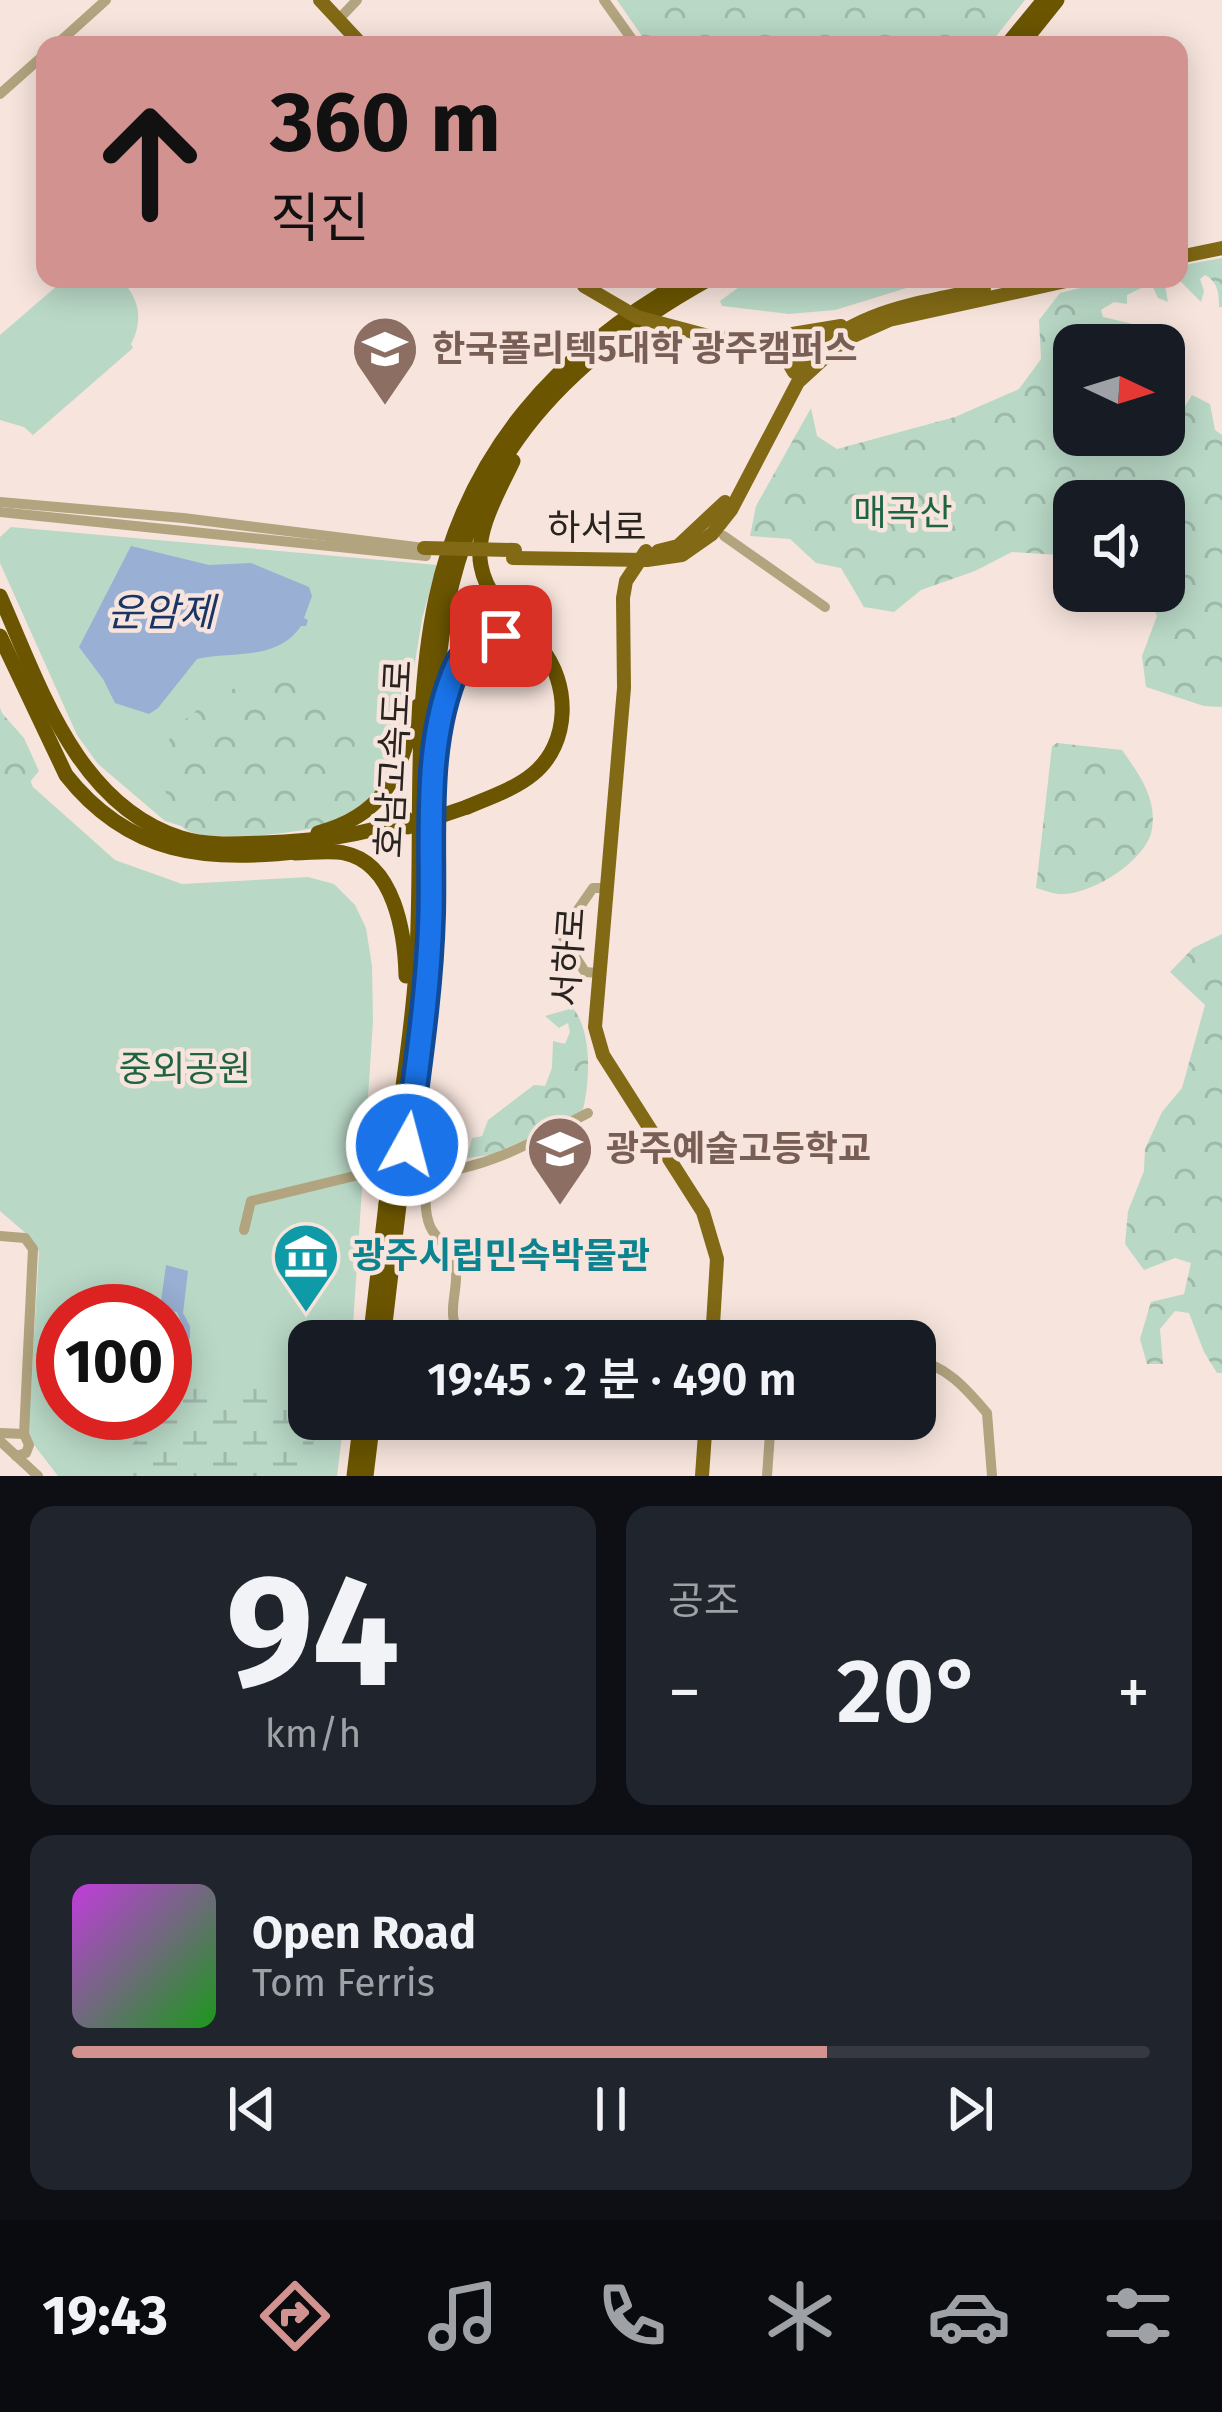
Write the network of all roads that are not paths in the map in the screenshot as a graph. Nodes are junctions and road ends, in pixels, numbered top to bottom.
1 (106, 0) edge
2 (320, 0) edge
3 (357, 0) edge
4 (604, 0) edge
5 (1043, 0) edge
6 (1057, 0) edge
7 (338, 20) junction
8 (66, 36) edge
9 (353, 36) edge
10 (630, 36) edge
11 (1014, 36) edge
12 (1028, 36) edge
13 (36, 62) edge
14 (0, 94) edge
15 (1222, 243) edge
16 (1188, 250) edge
17 (588, 288) edge
18 (671, 288) edge
19 (695, 288) edge
20 (990, 288) edge
21 (1035, 288) edge
22 (851, 324) junction
23 (757, 340) junction
24 (817, 355) junction
25 (588, 361) junction
26 (794, 373) junction
27 (1, 511) edge
28 (724, 536) dead end
29 (425, 552) joint
30 (642, 555) junction
31 (0, 596) edge
32 (825, 607) dead end
33 (0, 636) edge
34 (426, 680) junction
35 (434, 754) junction
36 (466, 803) junction
37 (274, 848) junction
38 (604, 888) junction
39 (598, 973) junction
40 (406, 1060) junction
41 (587, 1113) dead end
42 (401, 1144) junction
43 (426, 1174) junction
44 (393, 1205) junction
45 (244, 1230) dead end
46 (0, 1237) edge
47 (374, 1320) edge
48 (385, 1320) edge
49 (452, 1320) edge
50 (713, 1320) edge
51 (936, 1367) edge
52 (8, 1437) edge
53 (358, 1440) edge
54 (371, 1440) edge
55 (705, 1440) edge
56 (770, 1440) edge
57 (21, 1454) junction
58 (34, 1472) edge
59 (353, 1476) edge
60 (366, 1476) edge
61 (702, 1476) edge
62 (767, 1476) edge
63 (992, 1476) edge

1 - 8 street
2 - 7 main road
3 - 7 street
4 - 10 street
5 - 11 highway
6 - 12 highway
7 - 9 main road
13 - 14 street
15 - 16 main road
17 - 23 main road, bridge
18 - 34 highway, 호남고속도로
19 - 25 highway, 호남고속도로
20 - 22 main road, 하서로
21 - 24 main road, 하서로
22 - 23 main road
22 - 24 main road, 하서로
23 - 24 main road
23 - 26 main road
24 - 26 main road, 하서로
24 - 30 main road, 하서로
25 - 35 highway, 호남고속도로
25 - 36 highway
26 - 30 main road, 하서로
27 - 29 street, 하서로
28 - 32 street
29 - 30 main road, 하서로, bridge
30 - 38 main road, 서하로
31 - 37 highway
33 - 37 highway
34 - 37 highway
34 - 40 highway, 호남고속도로
35 - 36 highway
35 - 42 highway, 호남고속도로
36 - 37 highway, bridge
37 - 40 highway
38 - 39 main road, 서하로
38 - 39 street
39 - 50 main road, 서하로
40 - 42 highway, 호남고속도로
41 - 43 street
42 - 44 highway, 호남고속도로, bridge
43 - 45 street
43 - 49 street
44 - 47 highway, 호남고속도로
44 - 48 highway, 호남고속도로
46 - 52 street
51 - 63 street
52 - 57 street
52 - 57 street
53 - 59 highway
54 - 60 highway
55 - 61 main road
56 - 62 street
57 - 58 street

